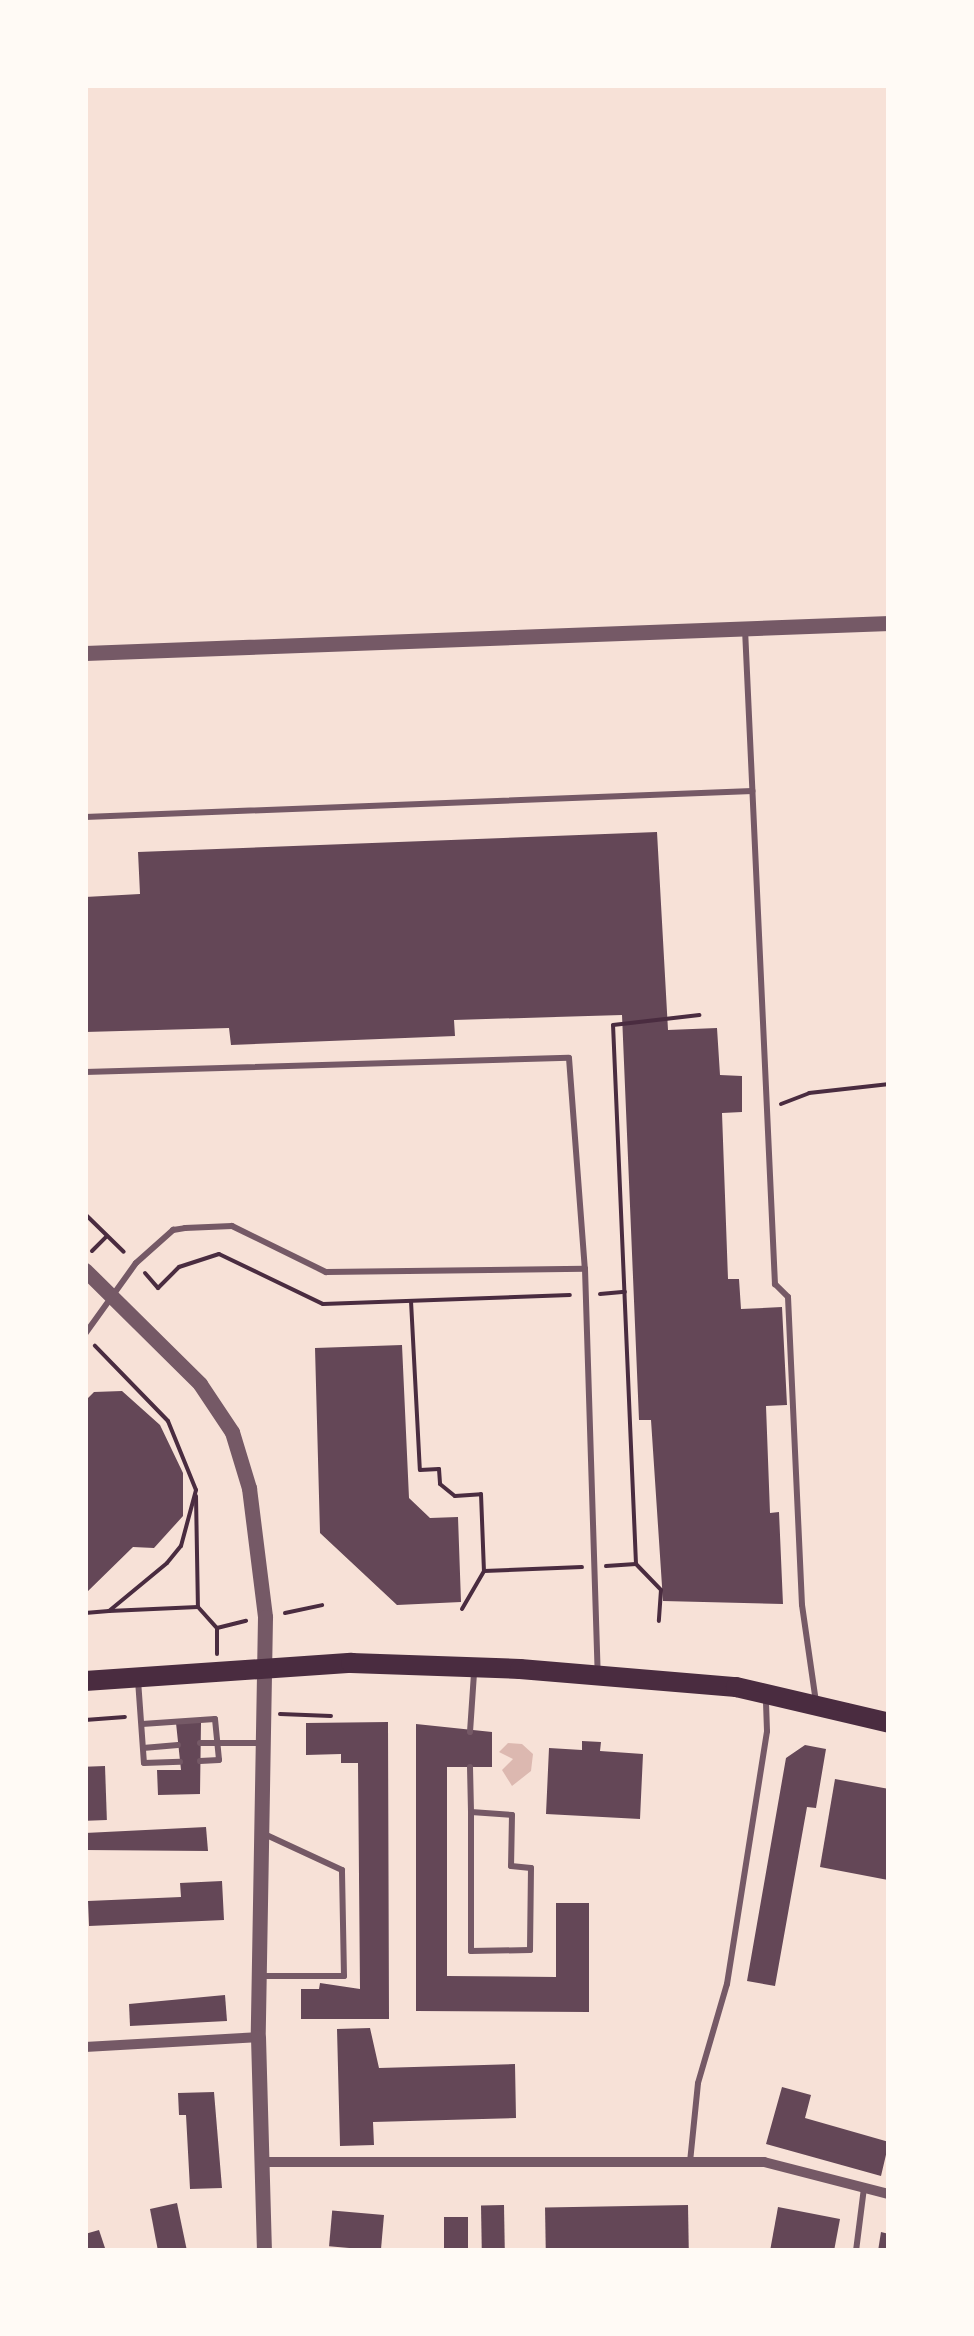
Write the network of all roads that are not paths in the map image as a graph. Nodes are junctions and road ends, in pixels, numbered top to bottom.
1 (889, 623) edge
2 (745, 629) junction
3 (85, 653) edge
4 (752, 791) junction
5 (85, 817) edge
6 (85, 1072) edge
7 (585, 1269) junction
8 (85, 1270) edge
9 (109, 1294) junction
10 (85, 1335) edge
11 (474, 1667) junction
12 (264, 1668) junction
13 (598, 1675) junction
14 (138, 1678) junction
15 (85, 1681) edge
16 (766, 1692) junction
17 (816, 1704) junction
18 (889, 1723) edge
19 (142, 1724) junction
20 (470, 1732) dead end
21 (218, 1742) junction
22 (200, 1743) dead end
23 (263, 1744) junction
24 (178, 1745) dead end
25 (143, 1748) junction
26 (200, 1761) dead end
27 (180, 1762) dead end
28 (470, 1767) dead end
29 (472, 1812) junction
30 (262, 1832) junction
31 (260, 1976) junction
32 (258, 2037) junction
33 (85, 2047) edge
34 (261, 2162) junction
35 (690, 2163) junction
36 (864, 2188) junction
37 (889, 2194) edge
38 (264, 2251) edge
39 (856, 2251) edge

1 - 2 street
2 - 3 street
2 - 4 lane
4 - 5 lane
4 - 17 lane
6 - 7 lane
7 - 9 lane
7 - 13 lane
8 - 9 street
9 - 10 lane
9 - 12 street
11 - 12 highway
11 - 13 highway
11 - 20 lane
12 - 14 highway
12 - 23 street
13 - 16 highway
14 - 15 highway
14 - 19 lane
16 - 17 highway
16 - 35 lane
17 - 18 highway
19 - 21 lane
19 - 25 lane
21 - 22 lane
21 - 23 lane
21 - 26 lane
23 - 30 street
24 - 25 lane
25 - 27 lane
28 - 29 lane
29 - 29 lane
30 - 31 street
30 - 31 lane
31 - 32 street
32 - 33 street
32 - 34 street
34 - 35 street
34 - 38 street
35 - 36 street
36 - 37 street
36 - 39 lane

